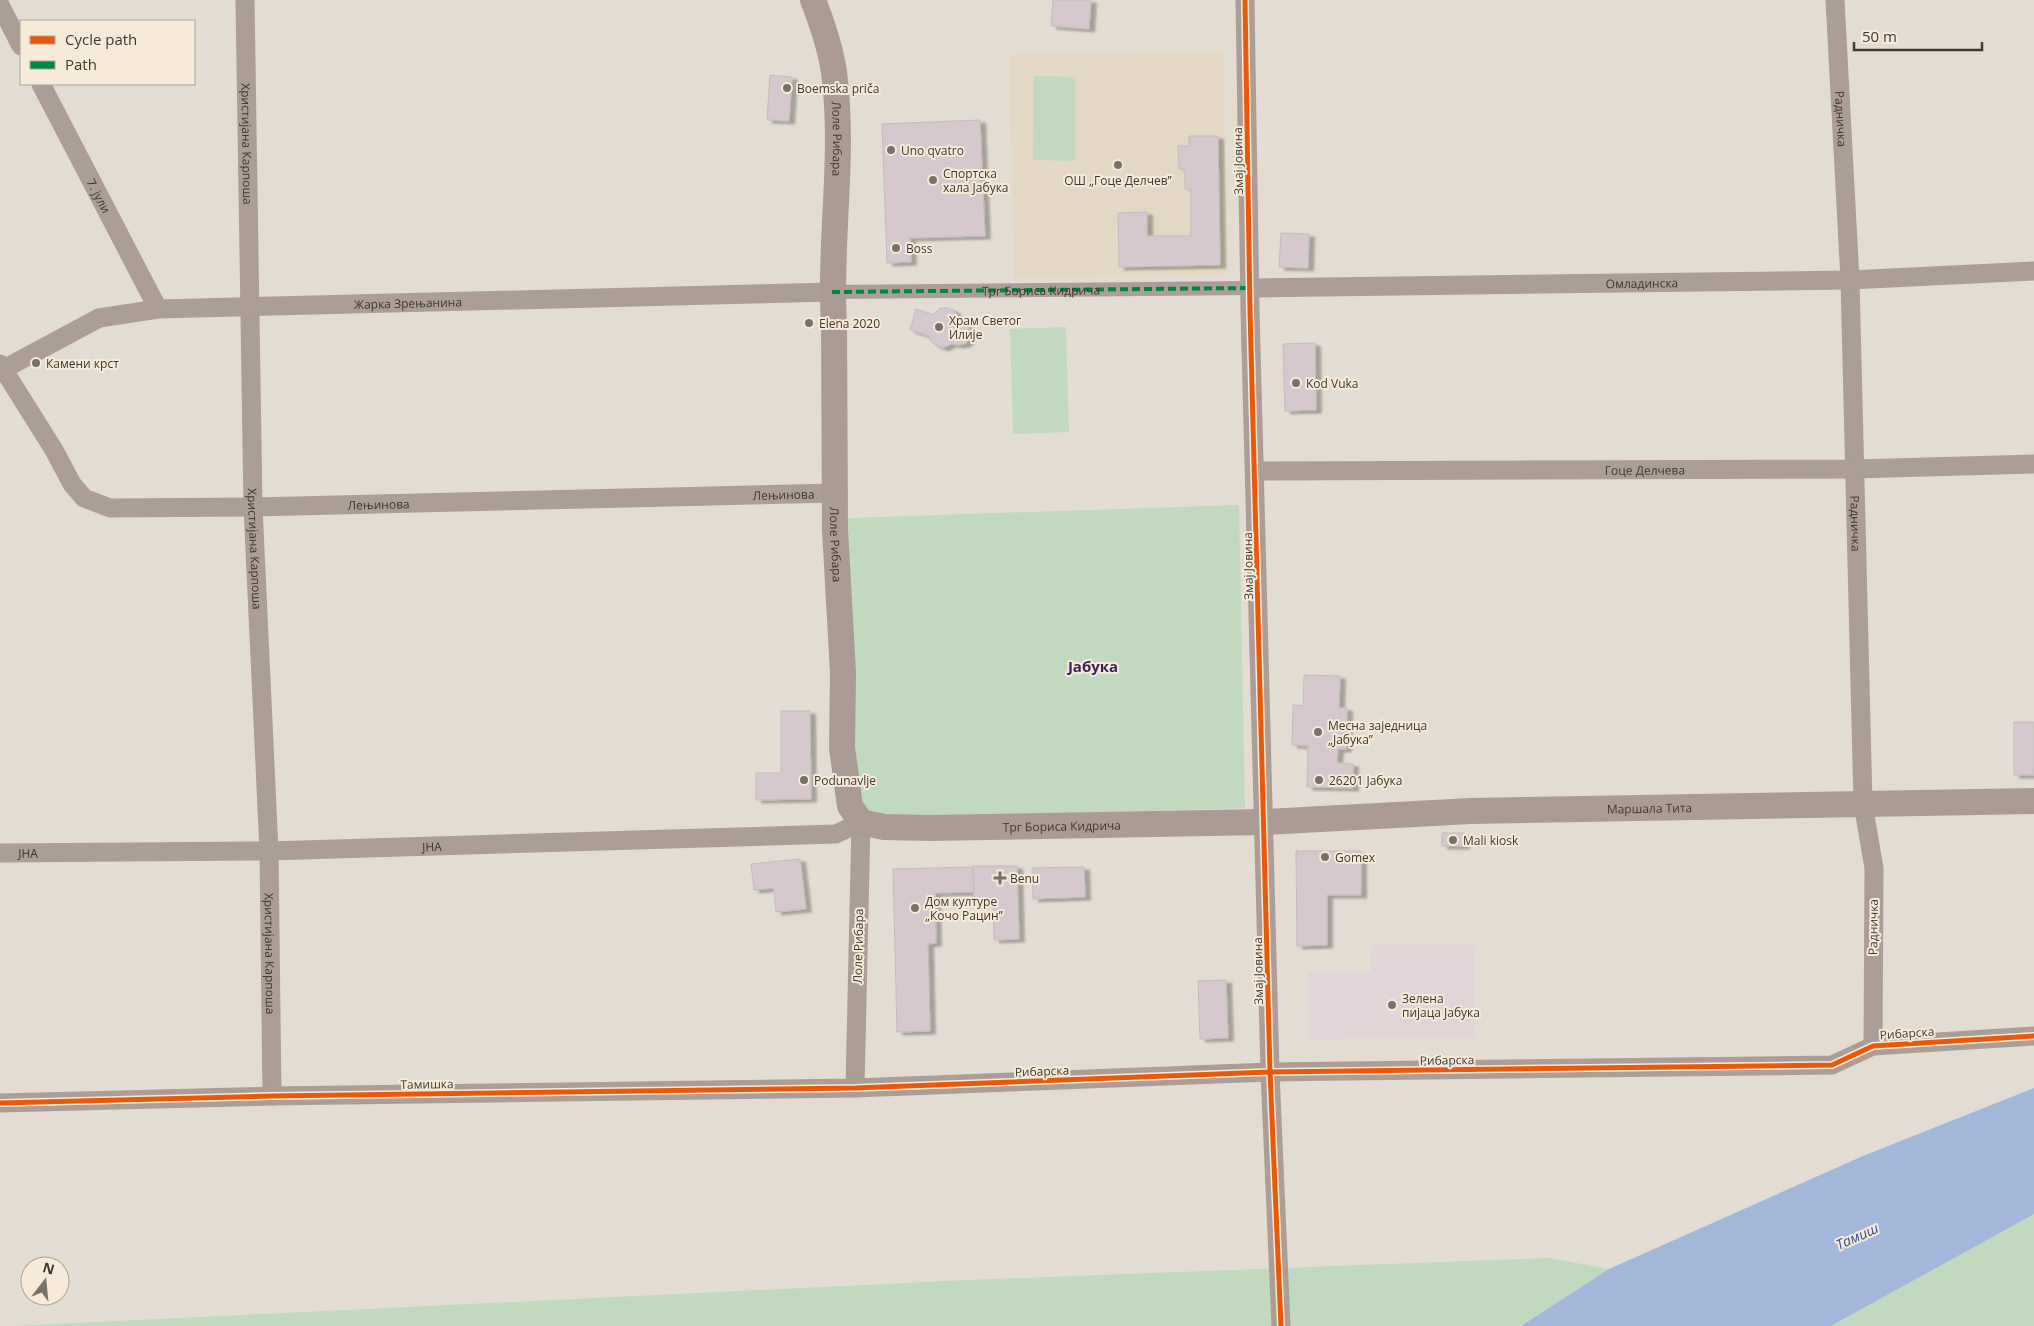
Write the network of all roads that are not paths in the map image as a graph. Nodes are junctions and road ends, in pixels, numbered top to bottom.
1 (244, 0) edge
2 (813, 0) edge
3 (1245, 0) edge
4 (1835, 0) edge
5 (0, 5) edge
6 (20, 44) edge
7 (42, 85) edge
8 (2034, 271) edge
9 (1850, 280) junction
10 (1250, 288) junction
11 (832, 292) junction
12 (250, 306) junction
13 (158, 309) junction
14 (1, 368) edge
15 (2034, 464) edge
16 (1855, 469) junction
17 (1256, 471) junction
18 (834, 493) junction
19 (253, 507) junction
20 (2034, 801) edge
21 (1863, 804) junction
22 (861, 822) junction
23 (1265, 822) junction
24 (269, 851) junction
25 (0, 854) edge
26 (2034, 1036) edge
27 (1873, 1046) junction
28 (1270, 1072) junction
29 (855, 1088) junction
30 (272, 1096) junction
31 (0, 1103) edge
32 (1281, 1326) edge

1 - 12 street, Христијана Карпоша
2 - 11 main road, Лоле Рибара
3 - 10 street, Змај Јовина
4 - 9 street, Радничка
5 - 6 street
7 - 13 street, 7. јули
8 - 9 street, Омладинска
9 - 10 street, Омладинска
9 - 16 street, Радничка
10 - 11 street, Трг Бориса Кидрича
10 - 17 street, Змај Јовина
11 - 12 street, Жарка Зрењанина
11 - 18 main road, Лоле Рибара
12 - 13 street, Жарка Зрењанина
12 - 19 street, Христијана Карпоша
13 - 14 street, Жарка Зрењанина
14 - 19 street, Лењинова
15 - 16 street, Гоце Делчева
16 - 17 street, Гоце Делчева
16 - 21 street, Радничка
17 - 23 street, Змај Јовина
18 - 19 street, Лењинова
18 - 22 main road, Лоле Рибара
19 - 24 street, Христијана Карпоша
20 - 21 main road, Маршала Тита
21 - 23 main road, Маршала Тита
21 - 27 street, Радничка
22 - 23 main road, Трг Бориса Кидрича
22 - 24 street, ЈНА
22 - 29 street, Лоле Рибара
23 - 28 street, Змај Јовина
24 - 25 street, ЈНА
24 - 30 street, Христијана Карпоша
26 - 27 street, Рибарска
27 - 28 street, Рибарска
28 - 29 street, Рибарска
28 - 32 street, Змај Јовина
29 - 30 street, Тамишка
30 - 31 street, Тамишка

